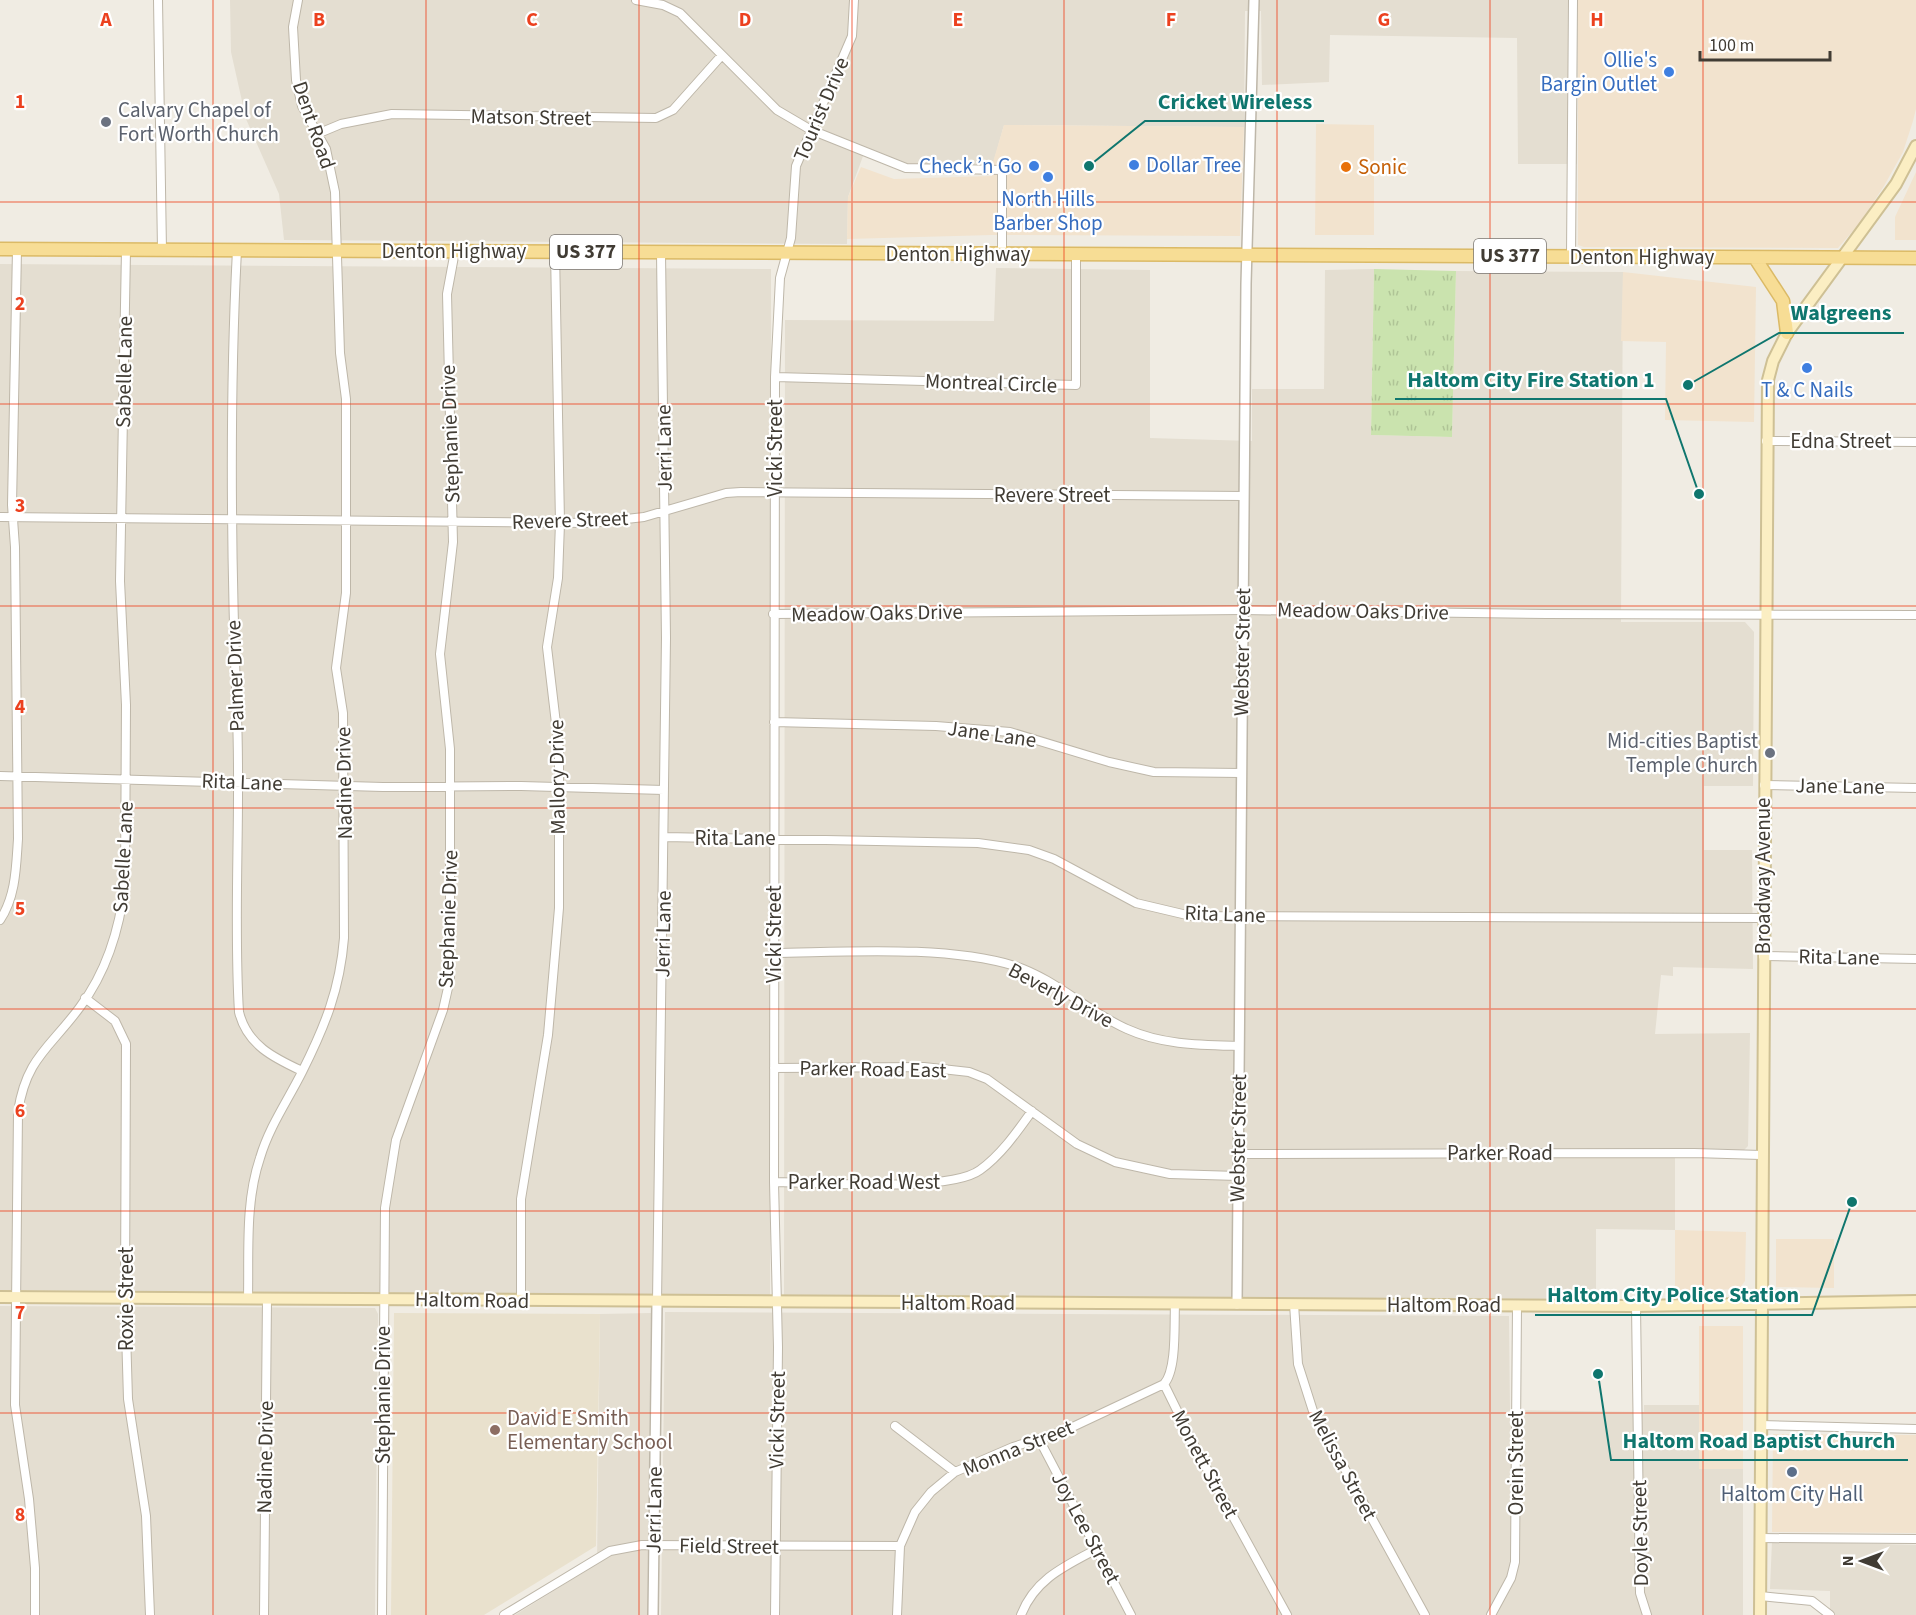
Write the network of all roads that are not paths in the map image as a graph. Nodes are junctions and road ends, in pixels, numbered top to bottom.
1 (158, 0) edge
2 (298, 0) edge
3 (636, 0) edge
4 (854, 0) edge
5 (1254, 0) edge
6 (1573, 0) edge
7 (722, 55) junction
8 (811, 130) junction
9 (317, 134) junction
10 (1916, 146) edge
11 (0, 249) edge
12 (16, 249) junction
13 (126, 250) junction
14 (162, 250) junction
15 (237, 250) junction
16 (338, 250) junction
17 (455, 251) junction
18 (555, 251) junction
19 (661, 253) junction
20 (1002, 254) junction
21 (786, 255) junction
22 (1076, 255) junction
23 (1248, 255) junction
24 (1572, 257) junction
25 (1755, 258) junction
26 (1842, 258) junction
27 (1916, 258) edge
28 (1787, 333) junction
29 (775, 377) junction
30 (1766, 441) junction
31 (1916, 442) edge
32 (776, 494) junction
33 (1244, 496) junction
34 (665, 511) junction
35 (0, 517) edge
36 (13, 517) junction
37 (122, 519) junction
38 (232, 519) junction
39 (347, 520) junction
40 (452, 522) junction
41 (560, 523) junction
42 (1243, 610) junction
43 (773, 614) junction
44 (1765, 614) junction
45 (1916, 615) edge
46 (774, 722) junction
47 (1241, 773) junction
48 (0, 776) edge
49 (17, 776) junction
50 (126, 778) junction
51 (237, 782) junction
52 (1764, 785) junction
53 (345, 786) junction
54 (451, 787) junction
55 (558, 787) junction
56 (1916, 788) edge
57 (664, 790) junction
58 (665, 837) junction
59 (774, 838) junction
60 (1240, 916) junction
61 (1763, 918) junction
62 (0, 920) edge
63 (774, 953) junction
64 (1763, 956) junction
65 (1916, 959) edge
66 (85, 998) junction
67 (1239, 1046) junction
68 (774, 1068) junction
69 (303, 1071) junction
70 (1032, 1111) junction
71 (1238, 1154) junction
72 (1761, 1155) junction
73 (1238, 1176) junction
74 (774, 1182) junction
75 (0, 1297) edge
76 (15, 1298) junction
77 (125, 1298) junction
78 (248, 1298) junction
79 (267, 1298) junction
80 (383, 1299) junction
81 (521, 1300) junction
82 (1916, 1301) edge
83 (657, 1302) junction
84 (777, 1302) junction
85 (1760, 1302) junction
86 (1175, 1304) junction
87 (1237, 1304) junction
88 (1294, 1304) junction
89 (1517, 1305) junction
90 (1635, 1306) junction
91 (1164, 1384) junction
92 (1761, 1425) junction
93 (895, 1426) dead end
94 (1916, 1429) edge
95 (1040, 1441) junction
96 (955, 1472) junction
97 (1760, 1538) junction
98 (1916, 1539) edge
99 (654, 1545) junction
100 (775, 1546) junction
101 (900, 1546) junction
102 (1097, 1549) junction
103 (1760, 1596) junction
104 (34, 1615) edge
105 (150, 1615) edge
106 (264, 1615) edge
107 (381, 1615) edge
108 (504, 1615) edge
109 (653, 1615) edge
110 (775, 1615) edge
111 (897, 1615) edge
112 (1021, 1615) edge
113 (1131, 1615) edge
114 (1287, 1615) edge
115 (1425, 1615) edge
116 (1491, 1615) edge
117 (1647, 1615) edge
118 (1760, 1615) edge
119 (1830, 1615) edge

1 - 14 street
2 - 9 street, Dent Road
3 - 7 street
4 - 8 street, Tourist Drive
5 - 23 street, Webster Street
6 - 24 street
7 - 8 street
7 - 9 street, Matson Street
8 - 20 street
8 - 21 street, Tourist Drive
9 - 16 street, Dent Road
10 - 26 main road, Broadway Avenue
11 - 12 main road, Denton Highway / US 377
12 - 13 main road, Denton Highway / US 377
12 - 36 street
13 - 14 main road, Denton Highway / US 377
13 - 37 street, Sabelle Lane
14 - 15 main road, Denton Highway / US 377
15 - 16 main road, Denton Highway / US 377
15 - 38 street, Palmer Drive
16 - 17 main road, Denton Highway / US 377
16 - 39 street, Nadine Drive
17 - 18 main road, Denton Highway / US 377
17 - 40 street, Stephanie Drive
18 - 19 main road, Denton Highway / US 377
18 - 41 street, Mallory Drive
19 - 21 main road, Denton Highway / US 377
19 - 34 street, Jerri Lane
20 - 21 main road, Denton Highway / US 377
20 - 22 main road, Denton Highway / US 377
21 - 29 street, Vicki Street
22 - 23 main road, Denton Highway / US 377
22 - 29 street, Montreal Circle
23 - 24 main road, Denton Highway / US 377
23 - 33 street, Webster Street
24 - 25 main road, Denton Highway / US 377
25 - 26 main road, Denton Highway / US 377
25 - 28 main road
26 - 27 main road, Denton Highway / US 377
26 - 28 main road, Broadway Avenue
28 - 30 main road, Broadway Avenue
29 - 32 street, Vicki Street
30 - 31 street, Edna Street
30 - 44 main road, Broadway Avenue
32 - 33 street, Revere Street
32 - 34 street, Revere Street
32 - 43 street, Vicki Street
33 - 42 street, Webster Street
34 - 41 street, Revere Street
34 - 57 street, Jerri Lane
35 - 36 street, Revere Street
36 - 37 street, Revere Street
36 - 49 street
37 - 38 street, Revere Street
37 - 50 street, Sabelle Lane
38 - 39 street, Revere Street
38 - 51 street, Palmer Drive
39 - 40 street, Revere Street
39 - 53 street, Nadine Drive
40 - 41 street, Revere Street
40 - 54 street, Stephanie Drive
41 - 55 street, Mallory Drive
42 - 43 street, Meadow Oaks Drive
42 - 44 street, Meadow Oaks Drive
42 - 47 street, Webster Street
43 - 46 street, Vicki Street
44 - 45 street, Meadow Oaks Drive
44 - 52 main road, Broadway Avenue
46 - 47 street, Jane Lane
46 - 59 street, Vicki Street
47 - 60 street, Webster Street
48 - 49 street, Rita Lane
49 - 50 street, Rita Lane
49 - 62 street
50 - 51 street, Rita Lane
50 - 66 street, Sabelle Lane
51 - 53 street, Rita Lane
51 - 69 street, Palmer Drive
52 - 56 street, Jane Lane
52 - 61 main road, Broadway Avenue
53 - 54 street, Rita Lane
53 - 69 street, Nadine Drive
54 - 55 street, Rita Lane
54 - 80 street, Stephanie Drive
55 - 57 street, Rita Lane
55 - 81 street, Mallory Drive
57 - 58 street, Jerri Lane
58 - 59 street, Rita Lane
58 - 83 street, Jerri Lane
59 - 60 street, Rita Lane
59 - 63 street, Vicki Street
60 - 61 street, Rita Lane
60 - 67 street, Webster Street
61 - 64 main road, Broadway Avenue
63 - 67 street, Beverly Drive
63 - 68 street, Vicki Street
64 - 65 street, Rita Lane
64 - 72 main road, Broadway Avenue
66 - 76 street, Sabelle Lane
66 - 77 street, Roxie Street
67 - 71 street, Webster Street
68 - 70 street, Parker Road East
68 - 74 street, Vicki Street
69 - 78 street, Nadine Drive
70 - 73 street
70 - 74 street, Parker Road West
71 - 72 street, Parker Road
71 - 73 street, Webster Street
72 - 85 main road, Broadway Avenue
73 - 87 street, Webster Street
74 - 84 street, Vicki Street
75 - 76 main road, Haltom Road
76 - 77 main road, Haltom Road
76 - 104 street, Sabelle Lane
77 - 78 main road, Haltom Road
77 - 105 street, Roxie Street
78 - 79 main road, Haltom Road
79 - 80 main road, Haltom Road
79 - 106 street, Nadine Drive
80 - 81 main road, Haltom Road
80 - 107 street, Stephanie Drive
81 - 83 main road, Haltom Road
82 - 85 main road, Haltom Road
83 - 84 main road, Haltom Road
83 - 99 street, Jerri Lane
84 - 86 main road, Haltom Road
84 - 100 street, Vicki Street
85 - 90 main road, Haltom Road
85 - 92 main road, Broadway Avenue
86 - 87 main road, Haltom Road
86 - 91 street, Monett Street
87 - 88 main road, Haltom Road
88 - 89 main road, Haltom Road
88 - 115 street, Melissa Street
89 - 90 main road, Haltom Road
89 - 116 street, Orein Street
90 - 117 street, Doyle Street
91 - 95 street, Monna Street
91 - 114 street, Monett Street
92 - 94 street
92 - 97 main road, Broadway Avenue
93 - 96 street
95 - 96 street, Monna Street
95 - 102 street, Joy Lee Street
96 - 101 street, Monna Street
97 - 98 street
97 - 103 main road, Broadway Avenue
99 - 100 street, Field Street
99 - 108 street, Field Street
99 - 109 street, Jerri Lane
100 - 101 street, Field Street
100 - 110 street, Vicki Street
101 - 111 street, Monna Street
102 - 112 street
102 - 113 street, Joy Lee Street
103 - 118 main road, Broadway Avenue
103 - 119 street

